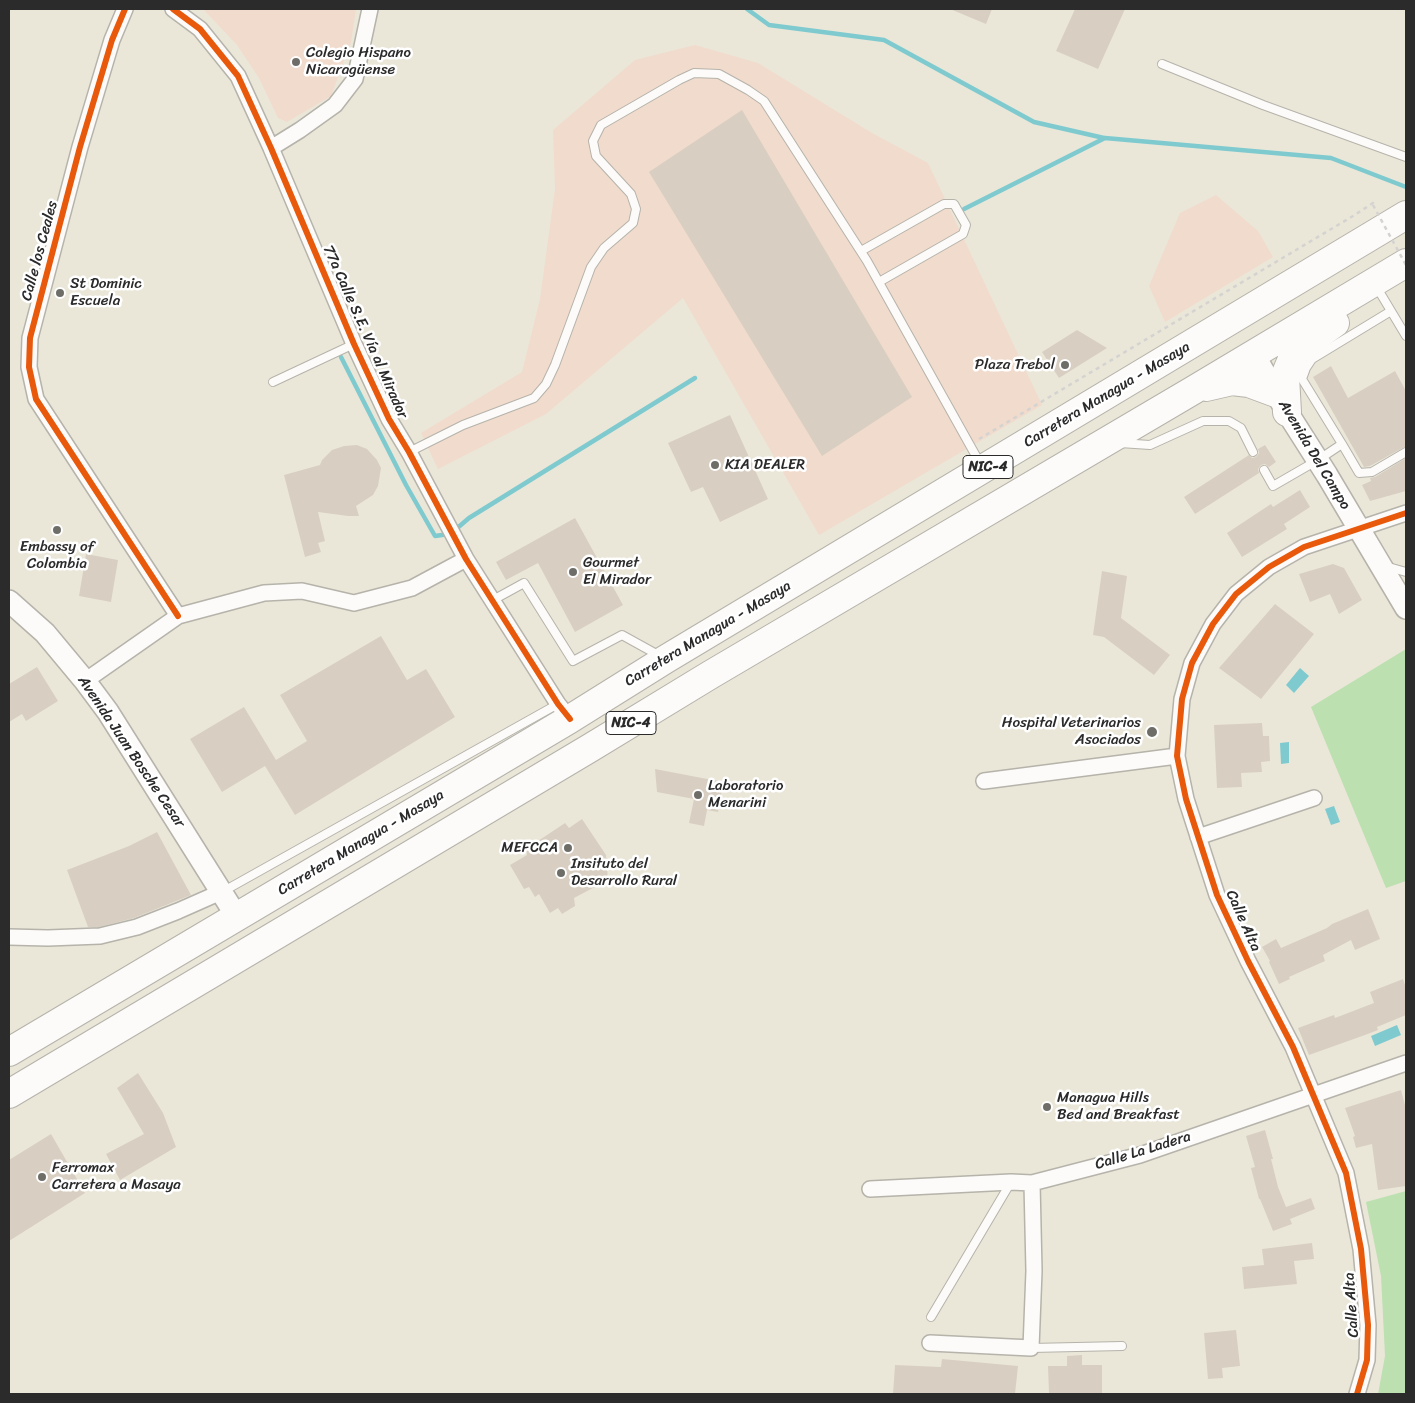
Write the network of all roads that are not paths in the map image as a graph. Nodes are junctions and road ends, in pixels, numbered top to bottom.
1 (125, 9) edge
2 (173, 9) edge
3 (370, 9) edge
4 (1162, 64) dead end
5 (271, 148) junction
6 (1406, 157) edge
7 (1406, 215) edge
8 (1378, 217) junction
9 (860, 251) junction
10 (1406, 264) edge
11 (879, 282) junction
12 (1370, 284) junction
13 (1391, 311) junction
14 (1406, 336) edge
15 (354, 344) junction
16 (1253, 353) junction
17 (273, 382) dead end
18 (1192, 391) junction
19 (1096, 402) junction
20 (1282, 402) junction
21 (1105, 442) junction
22 (1342, 444) junction
23 (409, 452) junction
24 (1253, 452) dead end
25 (1406, 452) edge
26 (1318, 460) junction
27 (984, 469) junction
28 (1264, 470) dead end
29 (1406, 513) edge
30 (1359, 529) junction
31 (466, 560) junction
32 (1382, 569) junction
33 (1406, 572) edge
34 (493, 600) junction
35 (9, 601) edge
36 (1406, 608) edge
37 (178, 616) junction
38 (666, 659) junction
39 (710, 675) junction
40 (85, 682) junction
41 (564, 711) junction
42 (1177, 756) junction
43 (984, 781) dead end
44 (1314, 798) dead end
45 (449, 832) junction
46 (1198, 837) junction
47 (222, 892) junction
48 (237, 917) junction
49 (9, 937) edge
50 (9, 1052) edge
51 (1406, 1063) edge
52 (9, 1094) edge
53 (1312, 1095) junction
54 (1011, 1182) junction
55 (1032, 1183) junction
56 (870, 1189) dead end
57 (931, 1317) dead end
58 (930, 1343) dead end
59 (1122, 1346) dead end
60 (1031, 1348) junction
61 (1357, 1394) edge

1 - 37 street, Calle los Ceales
2 - 5 street, 77a Calle S.E. Vía al Mirador
3 - 5 street
4 - 6 lane
5 - 15 street, 77a Calle S.E. Vía al Mirador
7 - 8 highway, Carretera Managua - Masaya / NIC-4
8 - 16 highway
8 - 19 highway, Carretera Managua - Masaya / NIC-4
9 - 11 lane
9 - 11 lane
9 - 23 lane
10 - 12 highway, NIC-4
11 - 27 lane
12 - 13 lane
12 - 16 highway, NIC-4
12 - 20 highway
13 - 14 lane
13 - 22 lane
15 - 17 lane
15 - 23 street, 77a Calle S.E. Vía al Mirador
16 - 18 highway, NIC-4
16 - 19 highway
16 - 20 street, Avenida Del Campo
18 - 20 highway
18 - 21 highway, NIC-4
19 - 27 highway, Carretera Managua - Masaya / NIC-4
20 - 26 street, Avenida Del Campo
21 - 24 lane
21 - 39 highway, NIC-4
22 - 25 lane
22 - 26 lane
23 - 31 street, 77a Calle S.E. Vía al Mirador
26 - 28 lane
26 - 30 street, Avenida Del Campo
27 - 38 highway, Carretera Managua - Masaya / NIC-4
29 - 30 street, Calle Alta
30 - 32 street, Avenida Del Campo
30 - 42 street, Calle Alta
31 - 34 street, 77a Calle S.E. Vía al Mirador
31 - 37 street
32 - 33 lane
32 - 36 street, Avenida Del Campo
34 - 38 lane
34 - 41 street, 77a Calle S.E. Vía al Mirador
35 - 40 street, Avenida Juan Bosche Cesar
37 - 40 street
38 - 41 highway, Carretera Managua - Masaya / NIC-4
39 - 41 highway
39 - 45 highway, NIC-4
40 - 47 street, Avenida Juan Bosche Cesar
41 - 45 highway
41 - 47 lane
41 - 48 highway, Carretera Managua - Masaya / NIC-4
42 - 43 street
42 - 46 street, Calle Alta
44 - 46 street
45 - 52 highway, NIC-4
46 - 53 street, Calle Alta
47 - 48 street, Avenida Juan Bosche Cesar
47 - 49 street
48 - 50 highway, Carretera Managua - Masaya / NIC-4
51 - 53 street, Calle La Ladera
53 - 55 street, Calle La Ladera
53 - 61 street, Calle Alta
54 - 55 street, Calle La Ladera
54 - 56 street, Calle La Ladera
54 - 57 lane
55 - 60 street
58 - 60 street
59 - 60 lane

